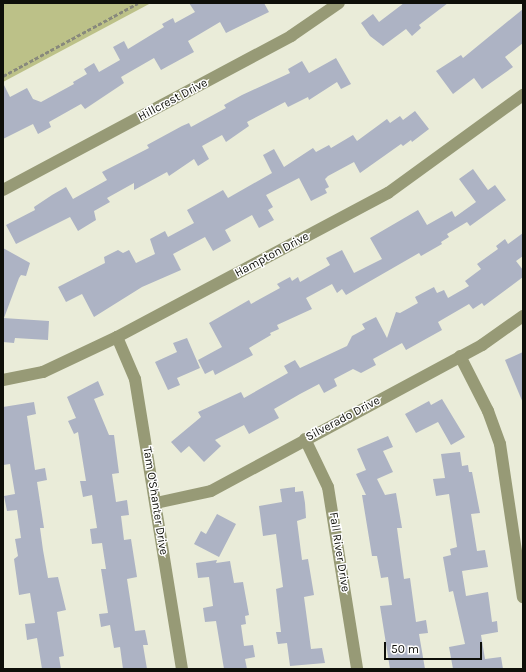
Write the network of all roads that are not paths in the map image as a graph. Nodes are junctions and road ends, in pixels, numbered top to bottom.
1 (338, 3) edge
2 (523, 95) edge
3 (3, 190) edge
4 (523, 316) edge
5 (117, 337) junction
6 (460, 356) junction
7 (3, 380) edge
8 (305, 439) junction
9 (156, 503) junction
10 (523, 597) edge
11 (182, 669) edge
12 (357, 669) edge

1 - 3 street, Hillcrest Drive
2 - 5 street, Hampton Drive
4 - 6 street, Silverado Drive
5 - 7 street, Hampton Drive
5 - 9 street, Tam O'Shanter Drive
6 - 8 street, Silverado Drive
6 - 10 street
8 - 9 street, Silverado Drive
8 - 12 street, Fall River Drive
9 - 11 street, Tam O'Shanter Drive

